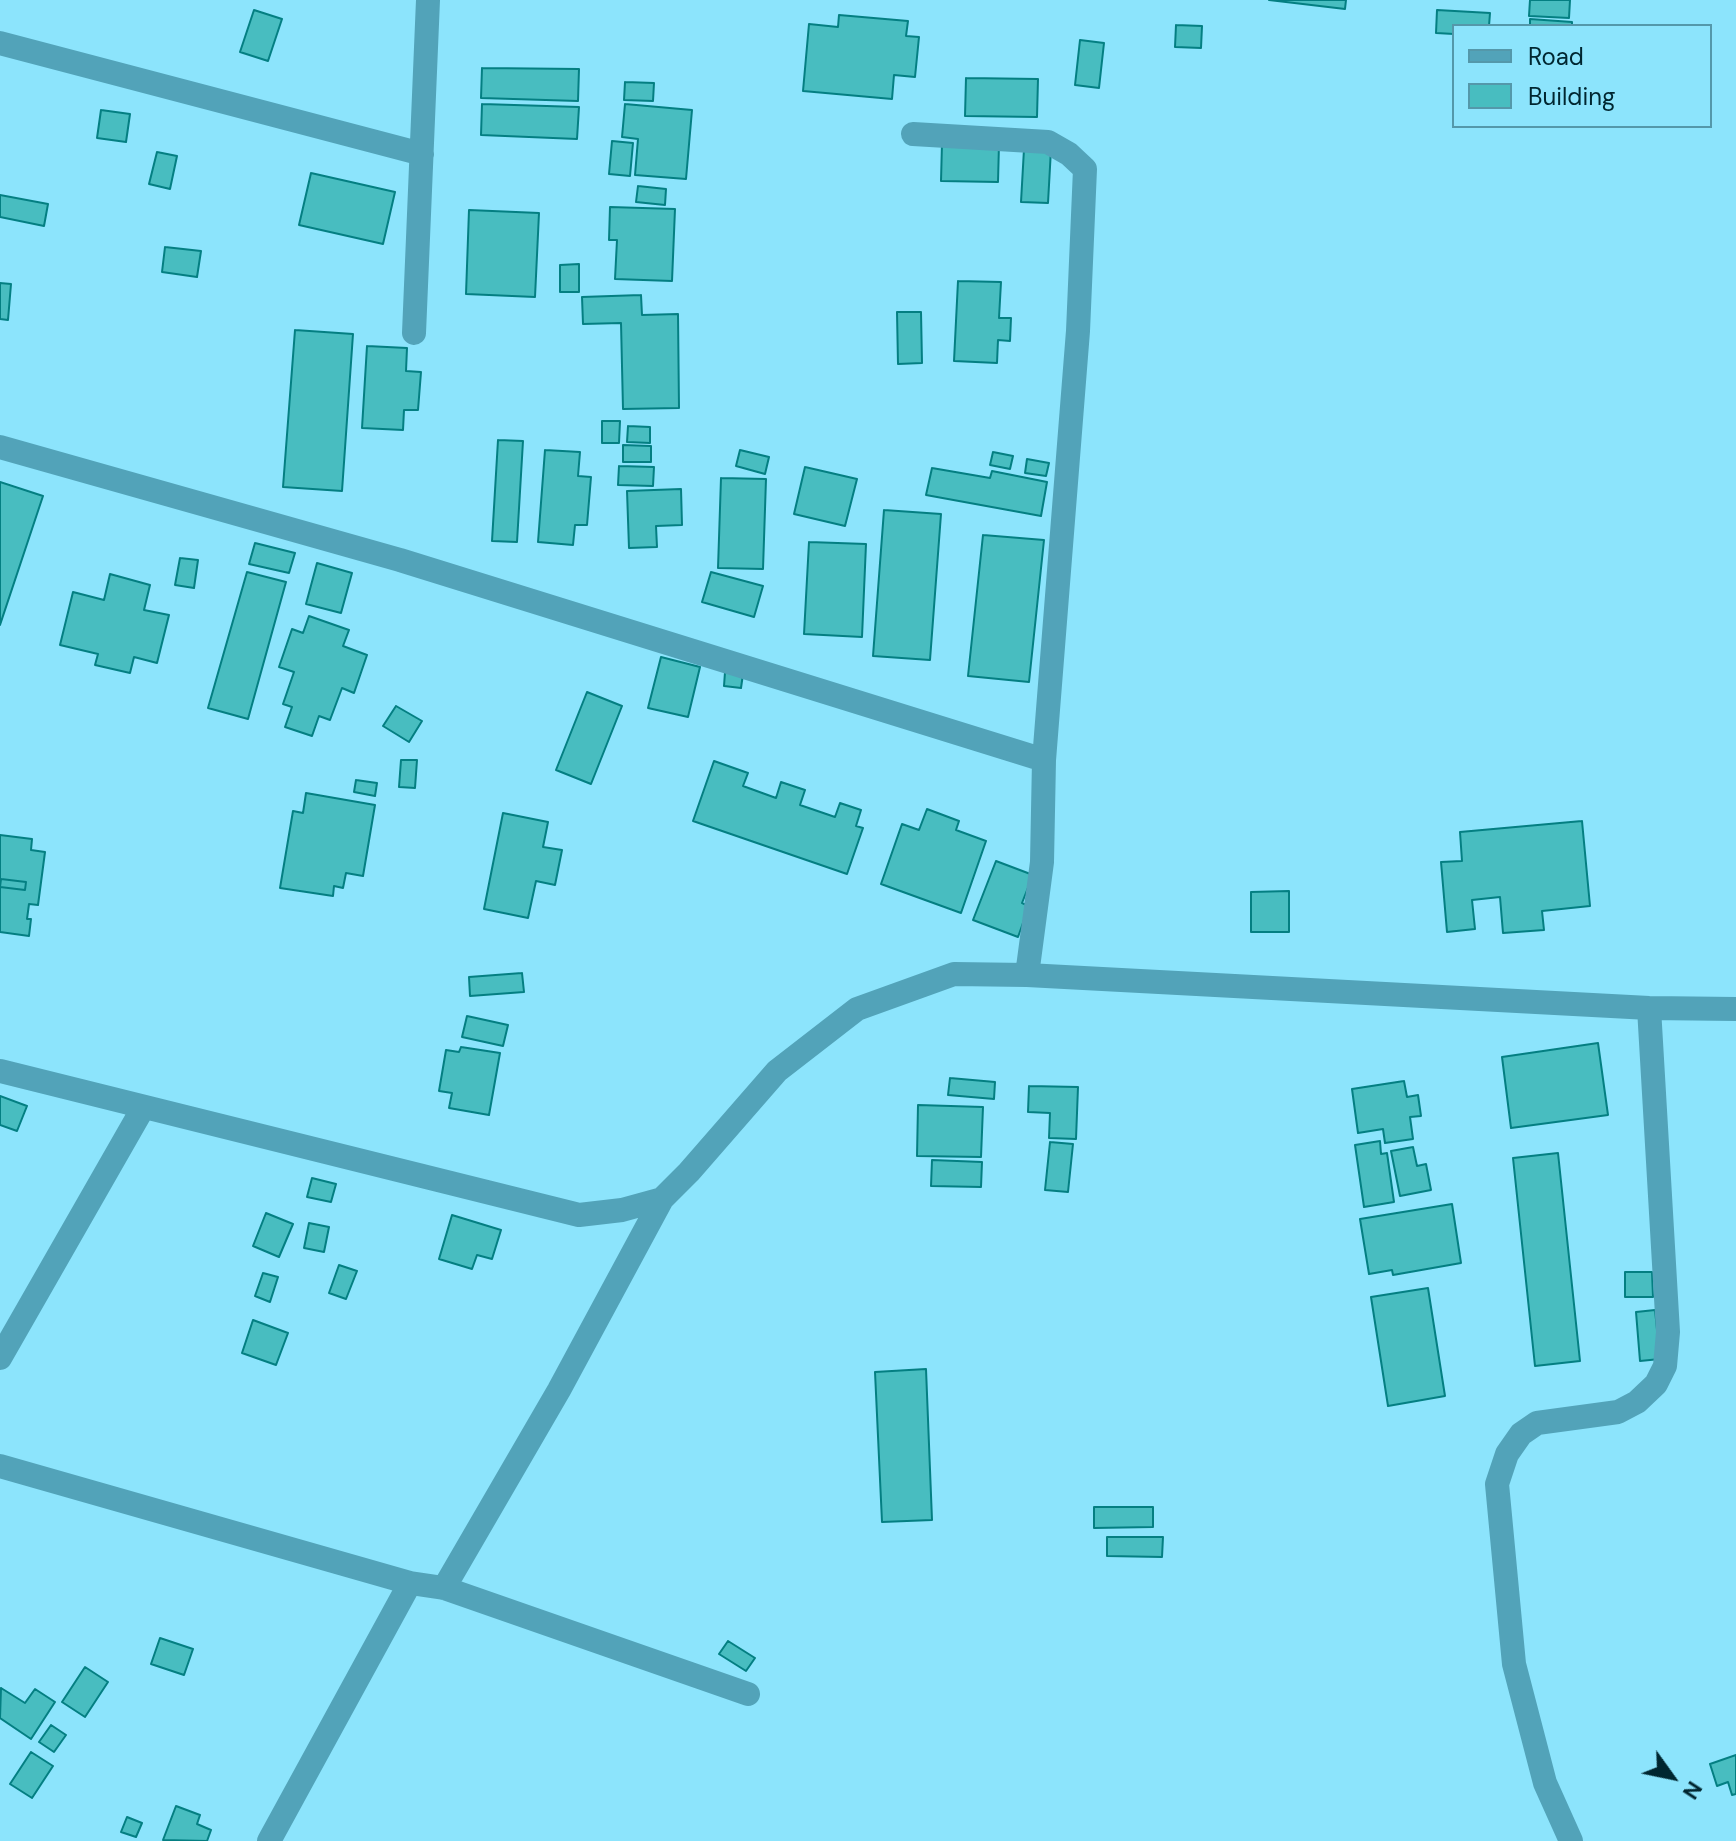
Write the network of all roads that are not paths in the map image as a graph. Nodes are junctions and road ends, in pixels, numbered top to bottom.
1 (428, 0) edge
2 (0, 43) edge
3 (913, 134) dead end
4 (422, 154) junction
5 (414, 333) dead end
6 (0, 447) edge
7 (1044, 760) junction
8 (1027, 975) junction
9 (1649, 1008) junction
10 (1736, 1009) edge
11 (0, 1071) edge
12 (143, 1108) junction
13 (662, 1199) junction
14 (0, 1358) edge
15 (0, 1466) edge
16 (410, 1583) junction
17 (444, 1588) junction
18 (748, 1694) dead end
19 (269, 1841) edge
20 (1571, 1841) edge

1 - 4 street
2 - 4 street
3 - 7 street
4 - 5 street
6 - 7 street
7 - 8 street
8 - 9 street
8 - 13 street
9 - 10 street
9 - 20 street
11 - 12 street
12 - 13 street
12 - 14 street
13 - 17 street
15 - 16 street
16 - 17 street
16 - 19 street
17 - 18 street

